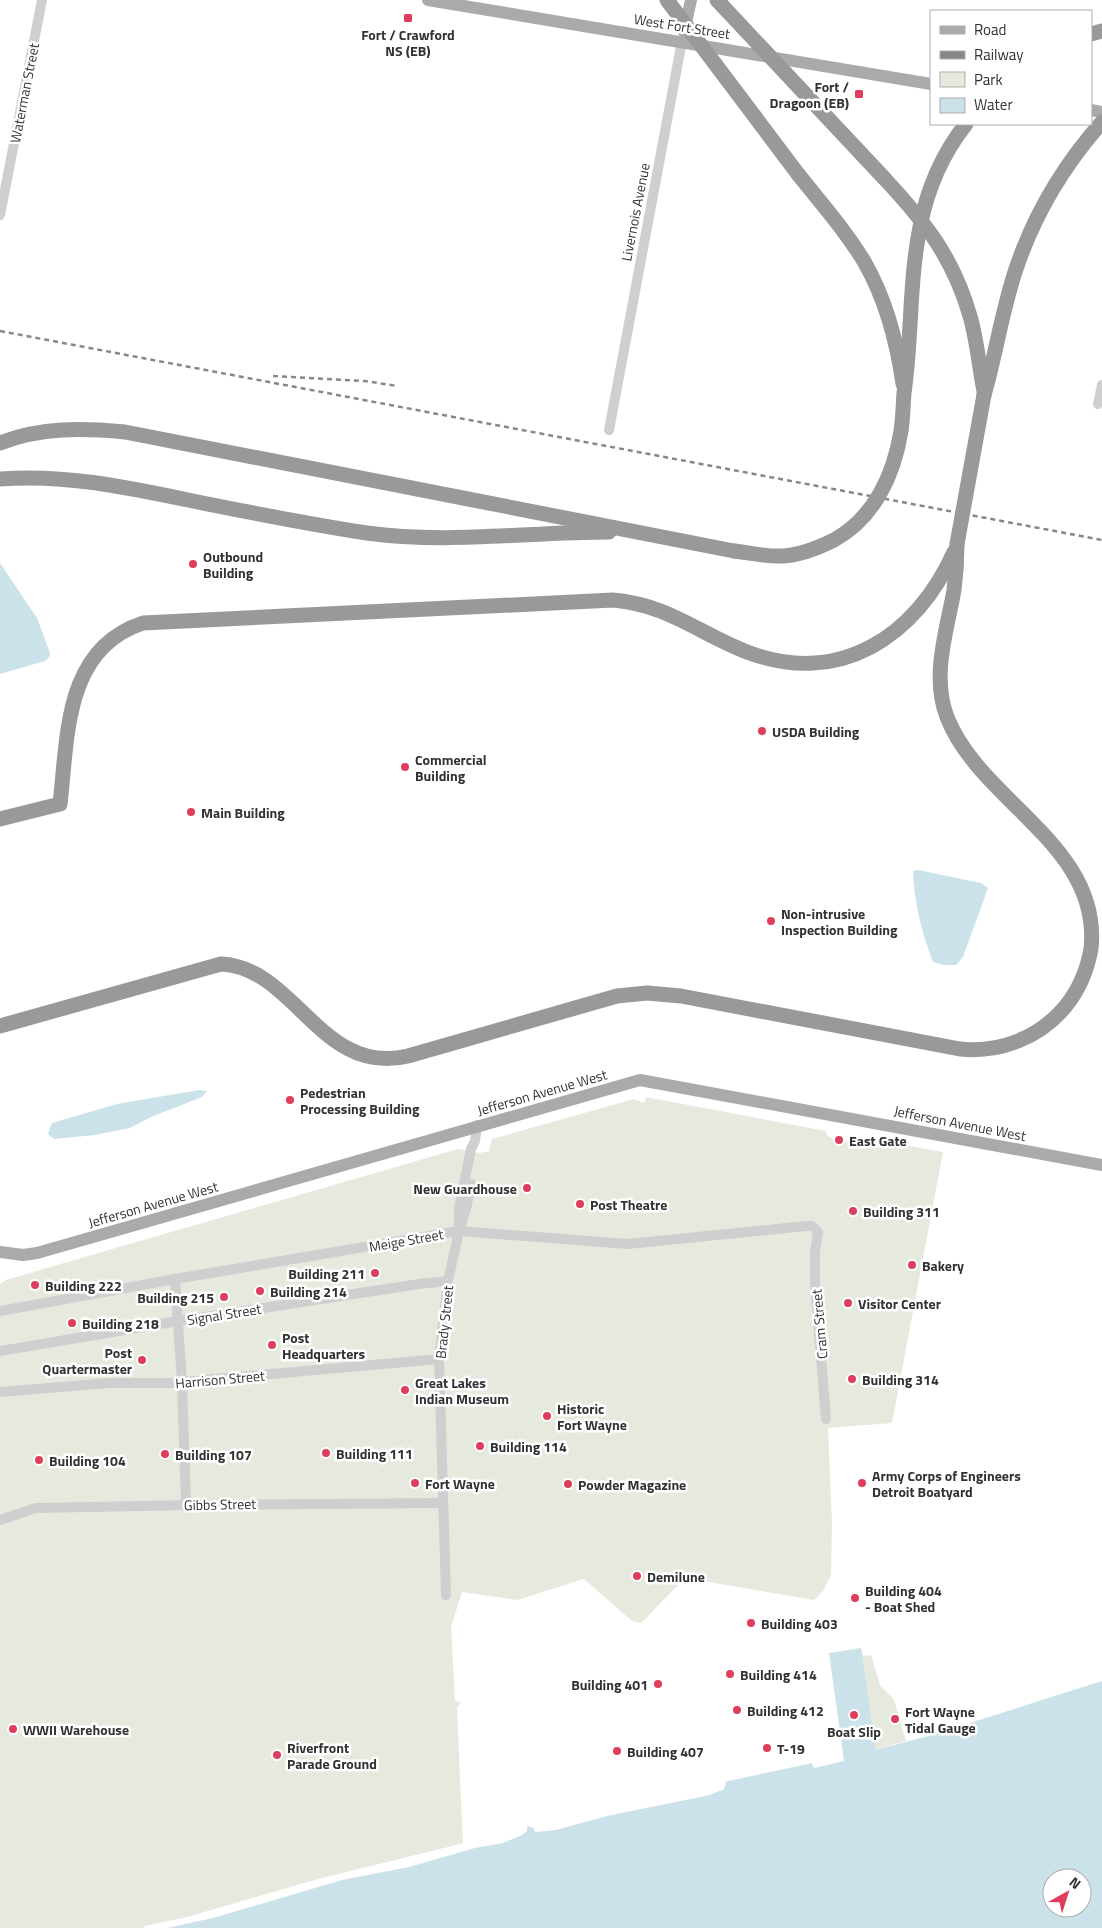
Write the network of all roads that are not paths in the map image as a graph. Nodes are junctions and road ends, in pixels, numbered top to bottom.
1 (42, 0) edge
2 (428, 0) edge
3 (667, 0) edge
4 (691, 0) edge
5 (717, 0) edge
6 (468, 3) edge
7 (682, 41) junction
8 (930, 84) edge
9 (1102, 122) edge
10 (965, 125) edge
11 (0, 215) edge
12 (1102, 385) edge
13 (904, 395) junction
14 (984, 395) junction
15 (1098, 404) dead end
16 (610, 430) dead end
17 (0, 442) edge
18 (0, 479) edge
19 (646, 532) junction
20 (957, 544) junction
21 (0, 819) edge
22 (0, 1026) edge
23 (478, 1125) junction
24 (1102, 1165) edge
25 (816, 1229) joint
26 (459, 1231) junction
27 (0, 1252) edge
28 (174, 1279) junction
29 (448, 1281) junction
30 (0, 1311) edge
31 (178, 1321) junction
32 (0, 1350) edge
33 (439, 1359) junction
34 (182, 1382) junction
35 (0, 1392) edge
36 (826, 1419) dead end
37 (443, 1502) junction
38 (186, 1505) junction
39 (0, 1520) edge
40 (446, 1595) dead end

1 - 11 street, Waterman Street
2 - 6 main road, West Fort Street
3 - 13 highway, bridge
4 - 7 main road, Livernois Avenue
5 - 14 highway, bridge
6 - 7 main road, West Fort Street
7 - 8 main road, West Fort Street
7 - 16 street, Livernois Avenue
9 - 14 highway
10 - 13 highway, bridge
12 - 15 street
13 - 19 highway, bridge
14 - 20 highway, bridge
17 - 19 highway
18 - 19 highway
20 - 21 highway
20 - 22 highway
23 - 24 main road, Jefferson Avenue West
23 - 26 street, Brady Street
23 - 27 main road, Jefferson Avenue West
25 - 26 street, Meige Street
25 - 36 street, Cram Street
26 - 28 street, Meige Street
26 - 29 street, Brady Street
28 - 30 street, Meige Street
28 - 31 street
29 - 31 street, Signal Street
29 - 33 street, Brady Street
31 - 32 street, Signal Street
31 - 34 street
33 - 34 street, Harrison Street
33 - 37 street, Brady Street
34 - 35 street, Harrison Street
34 - 38 street
37 - 38 street, Gibbs Street
37 - 40 street, Brady Street
38 - 39 street, Gibbs Street

